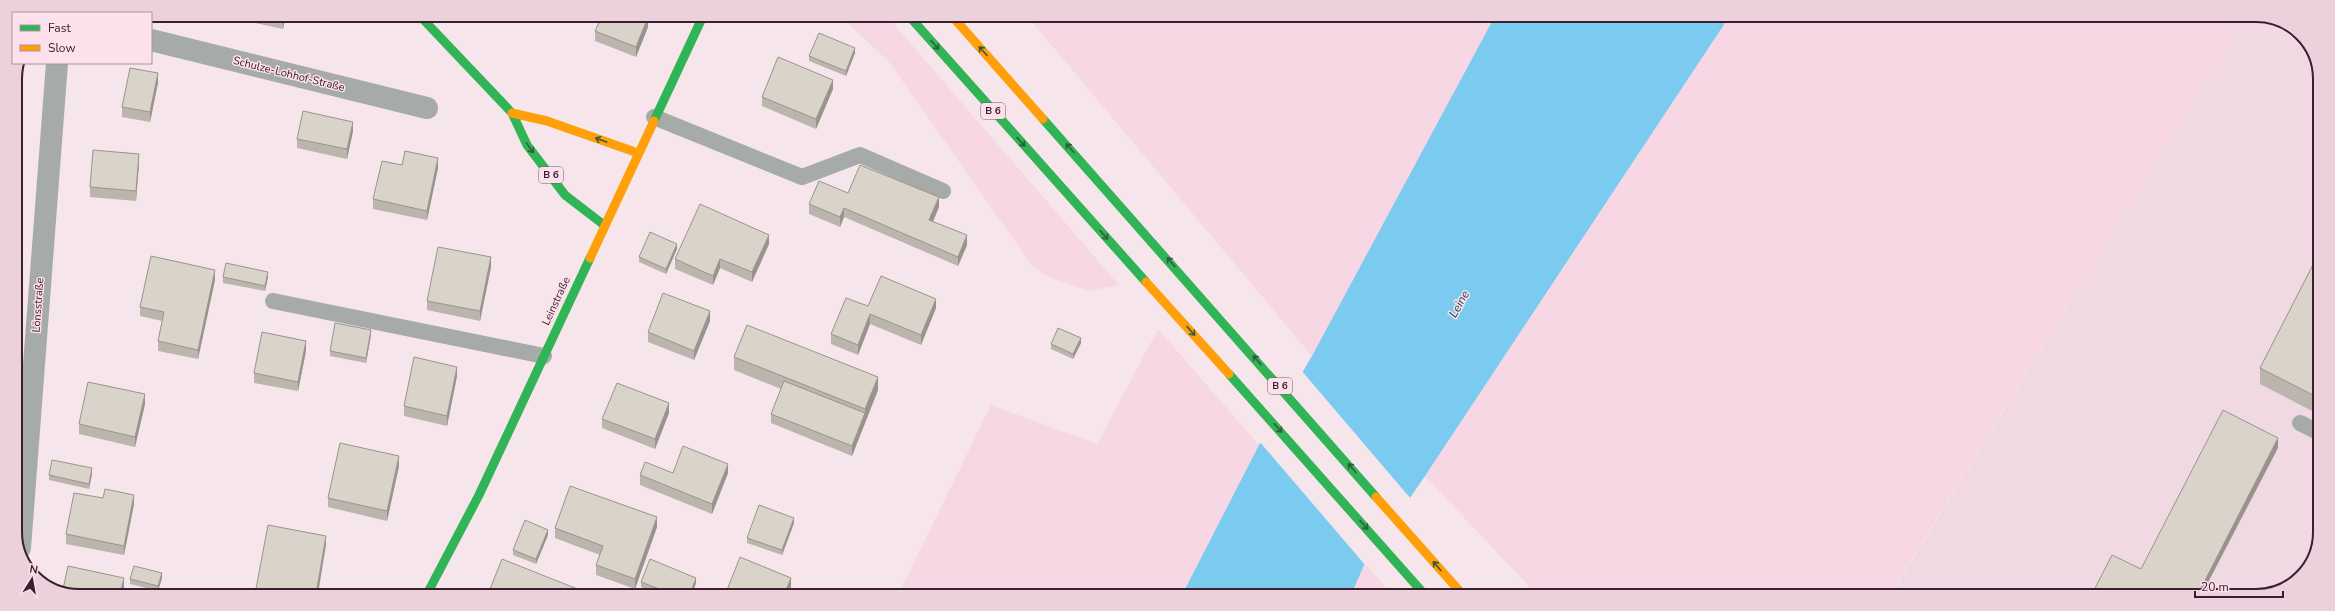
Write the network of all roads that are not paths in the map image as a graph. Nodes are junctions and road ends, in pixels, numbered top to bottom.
1 (426, 22) edge
2 (700, 22) edge
3 (914, 22) edge
4 (957, 22) edge
5 (152, 40) edge
6 (57, 64) edge
7 (427, 108) dead end
8 (512, 114) junction
9 (654, 117) junction
10 (638, 153) junction
11 (943, 191) dead end
12 (604, 225) junction
13 (273, 301) dead end
14 (544, 356) junction
15 (2300, 423) dead end
16 (2313, 430) edge
17 (22, 522) edge
18 (430, 589) edge
19 (1420, 589) edge
20 (1458, 589) edge

1 - 8 main road
2 - 9 main road, Leinstraße
3 -> 19 main road, B 6
20 -> 4 main road, B 6
5 - 7 street, Schulze-Lohhof-Straße
6 - 17 street, Lönsstraße
10 -> 8 main road
8 -> 12 main road, B 6
9 - 10 main road, Leinstraße
9 - 11 lane
10 - 12 main road, Leinstraße
12 - 14 main road, Leinstraße
13 - 14 lane
14 - 18 main road, Leinstraße
15 - 16 lane

